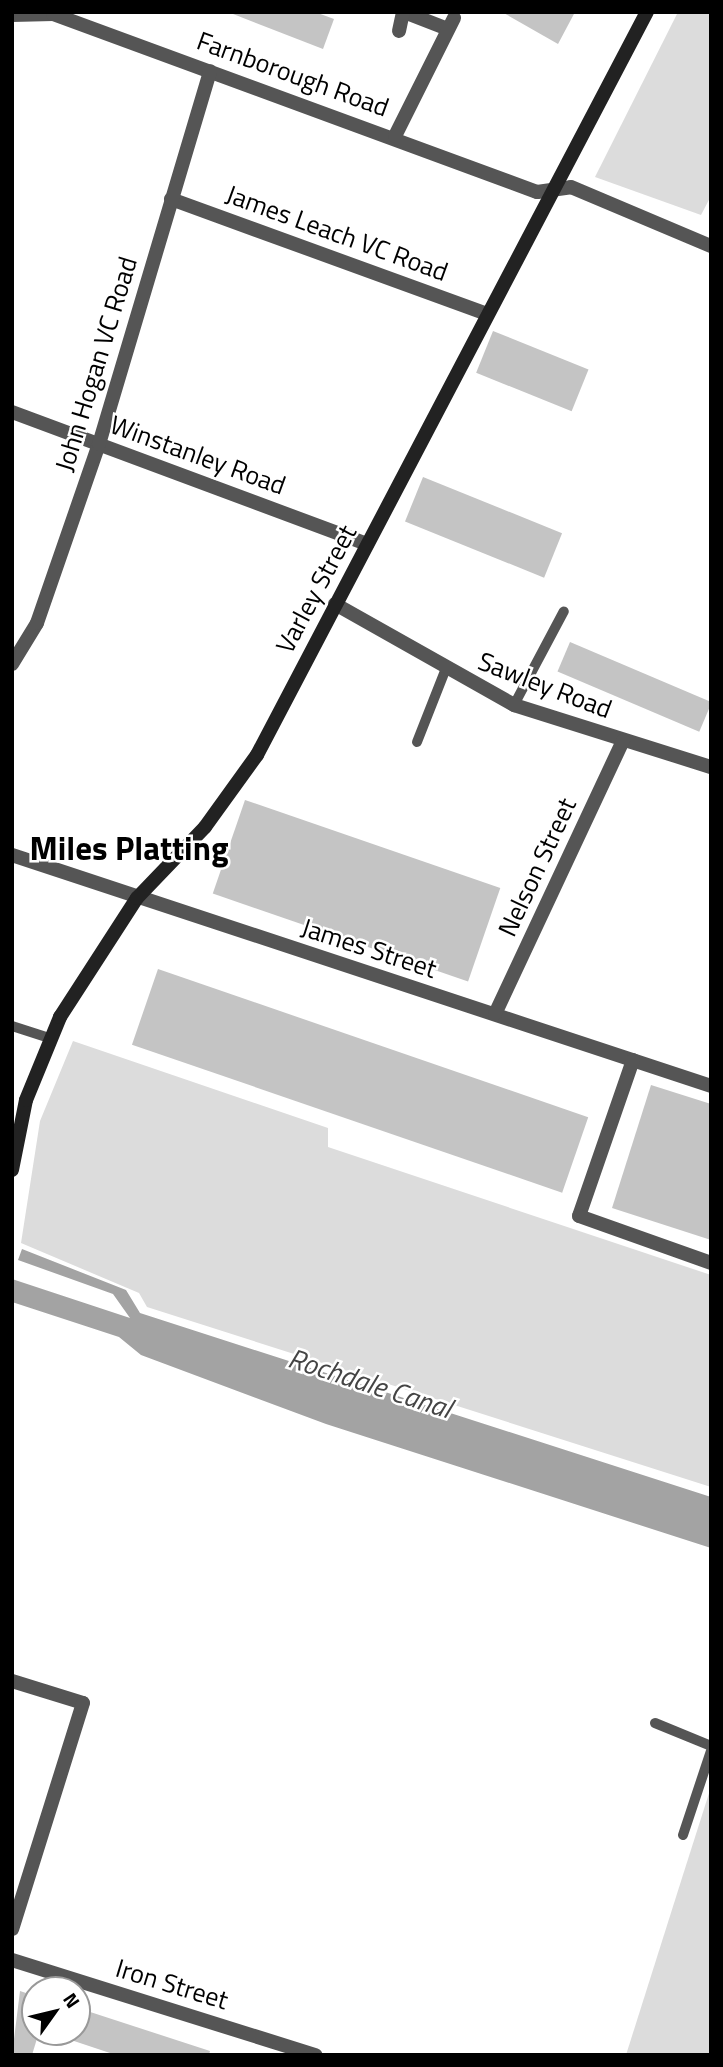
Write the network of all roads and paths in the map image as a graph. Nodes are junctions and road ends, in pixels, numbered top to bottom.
1 (404, 12) edge
2 (647, 12) edge
3 (52, 13) edge
4 (12, 15) edge
5 (399, 31) dead end
6 (211, 71) junction
7 (395, 136) junction
8 (554, 188) junction
9 (171, 199) junction
10 (711, 246) edge
11 (487, 314) junction
12 (12, 412) edge
13 (99, 444) junction
14 (367, 544) junction
15 (335, 604) junction
16 (564, 611) dead end
17 (12, 664) edge
18 (445, 671) junction
19 (514, 705) junction
20 (623, 741) junction
21 (417, 742) dead end
22 (711, 767) edge
23 (12, 855) edge
24 (137, 898) junction
25 (495, 1014) junction
26 (12, 1026) edge
27 (50, 1038) junction
28 (632, 1060) junction
29 (711, 1086) edge
30 (12, 1170) edge
31 (711, 1263) edge
32 (12, 1681) edge
33 (655, 1723) dead end
34 (711, 1748) edge
35 (682, 1835) dead end
36 (12, 1929) edge
37 (12, 1960) edge
38 (294, 2051) edge
39 (316, 2055) edge

1 - 5 street
1 - 7 street
2 - 8 street, Varley Street
3 - 4 street, Farnborough Road
3 - 6 street, Farnborough Road
6 - 7 street, Farnborough Road
6 - 9 street, John Hogan VC Road
7 - 8 street, Farnborough Road
8 - 10 street, Farnborough Road
8 - 11 street, Varley Street
9 - 11 street, James Leach VC Road
9 - 13 street, John Hogan VC Road
11 - 14 street, Varley Street
12 - 13 street, Winstanley Road
13 - 14 street, Winstanley Road
13 - 17 street, John Hogan VC Road
14 - 15 street, Varley Street
15 - 18 street, Sawley Road
15 - 24 street, Varley Street
16 - 19 lane
18 - 19 street, Sawley Road
18 - 21 lane
19 - 20 street, Sawley Road
20 - 22 street, Sawley Road
20 - 25 street, Nelson Street
23 - 24 street, James Street
24 - 25 street, James Street
24 - 27 street, Varley Street
25 - 28 street, James Street
26 - 27 lane
27 - 30 street, Varley Street
28 - 29 street, James Street
28 - 31 street
32 - 36 street
33 - 34 lane
34 - 35 lane
37 - 38 street, Iron Street
38 - 39 street, Iron Street

